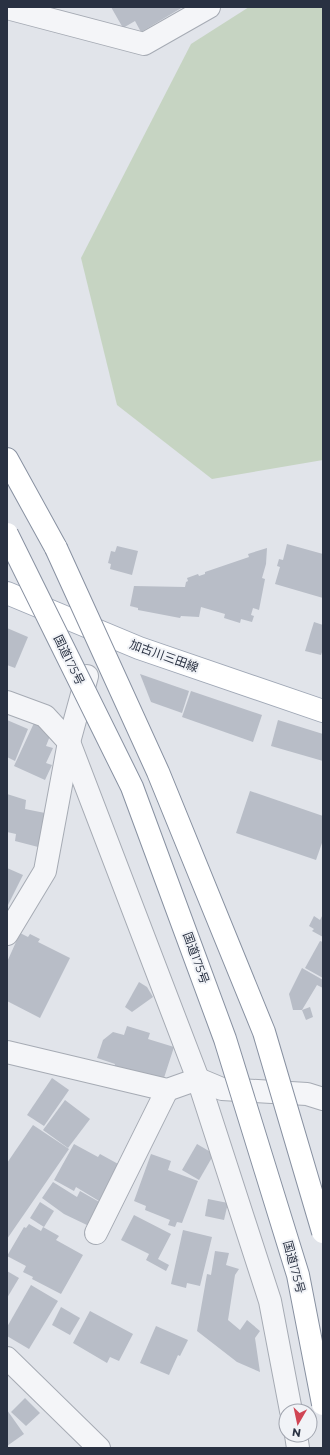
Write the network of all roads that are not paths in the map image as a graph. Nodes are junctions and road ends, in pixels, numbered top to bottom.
1 (209, 7) edge
2 (7, 8) edge
3 (47, 12) edge
4 (7, 459) edge
5 (7, 534) edge
6 (7, 593) edge
7 (88, 673) dead end
8 (7, 702) edge
9 (323, 711) edge
10 (69, 742) junction
11 (7, 934) edge
12 (7, 1052) edge
13 (198, 1079) junction
14 (167, 1090) junction
15 (323, 1099) edge
16 (323, 1232) edge
17 (96, 1233) dead end
18 (10, 1367) edge
19 (289, 1403) edge
20 (323, 1404) edge
21 (99, 1448) edge

1 - 3 street
2 - 3 street
4 - 16 main road, bridge
5 - 20 main road, 国道175号, bridge
6 - 9 main road, 加古川三田線
7 - 10 street
8 - 10 street
10 - 11 street
10 - 13 street
12 - 14 street
13 - 14 street
13 - 15 street
13 - 19 street
14 - 17 street
18 - 21 street

